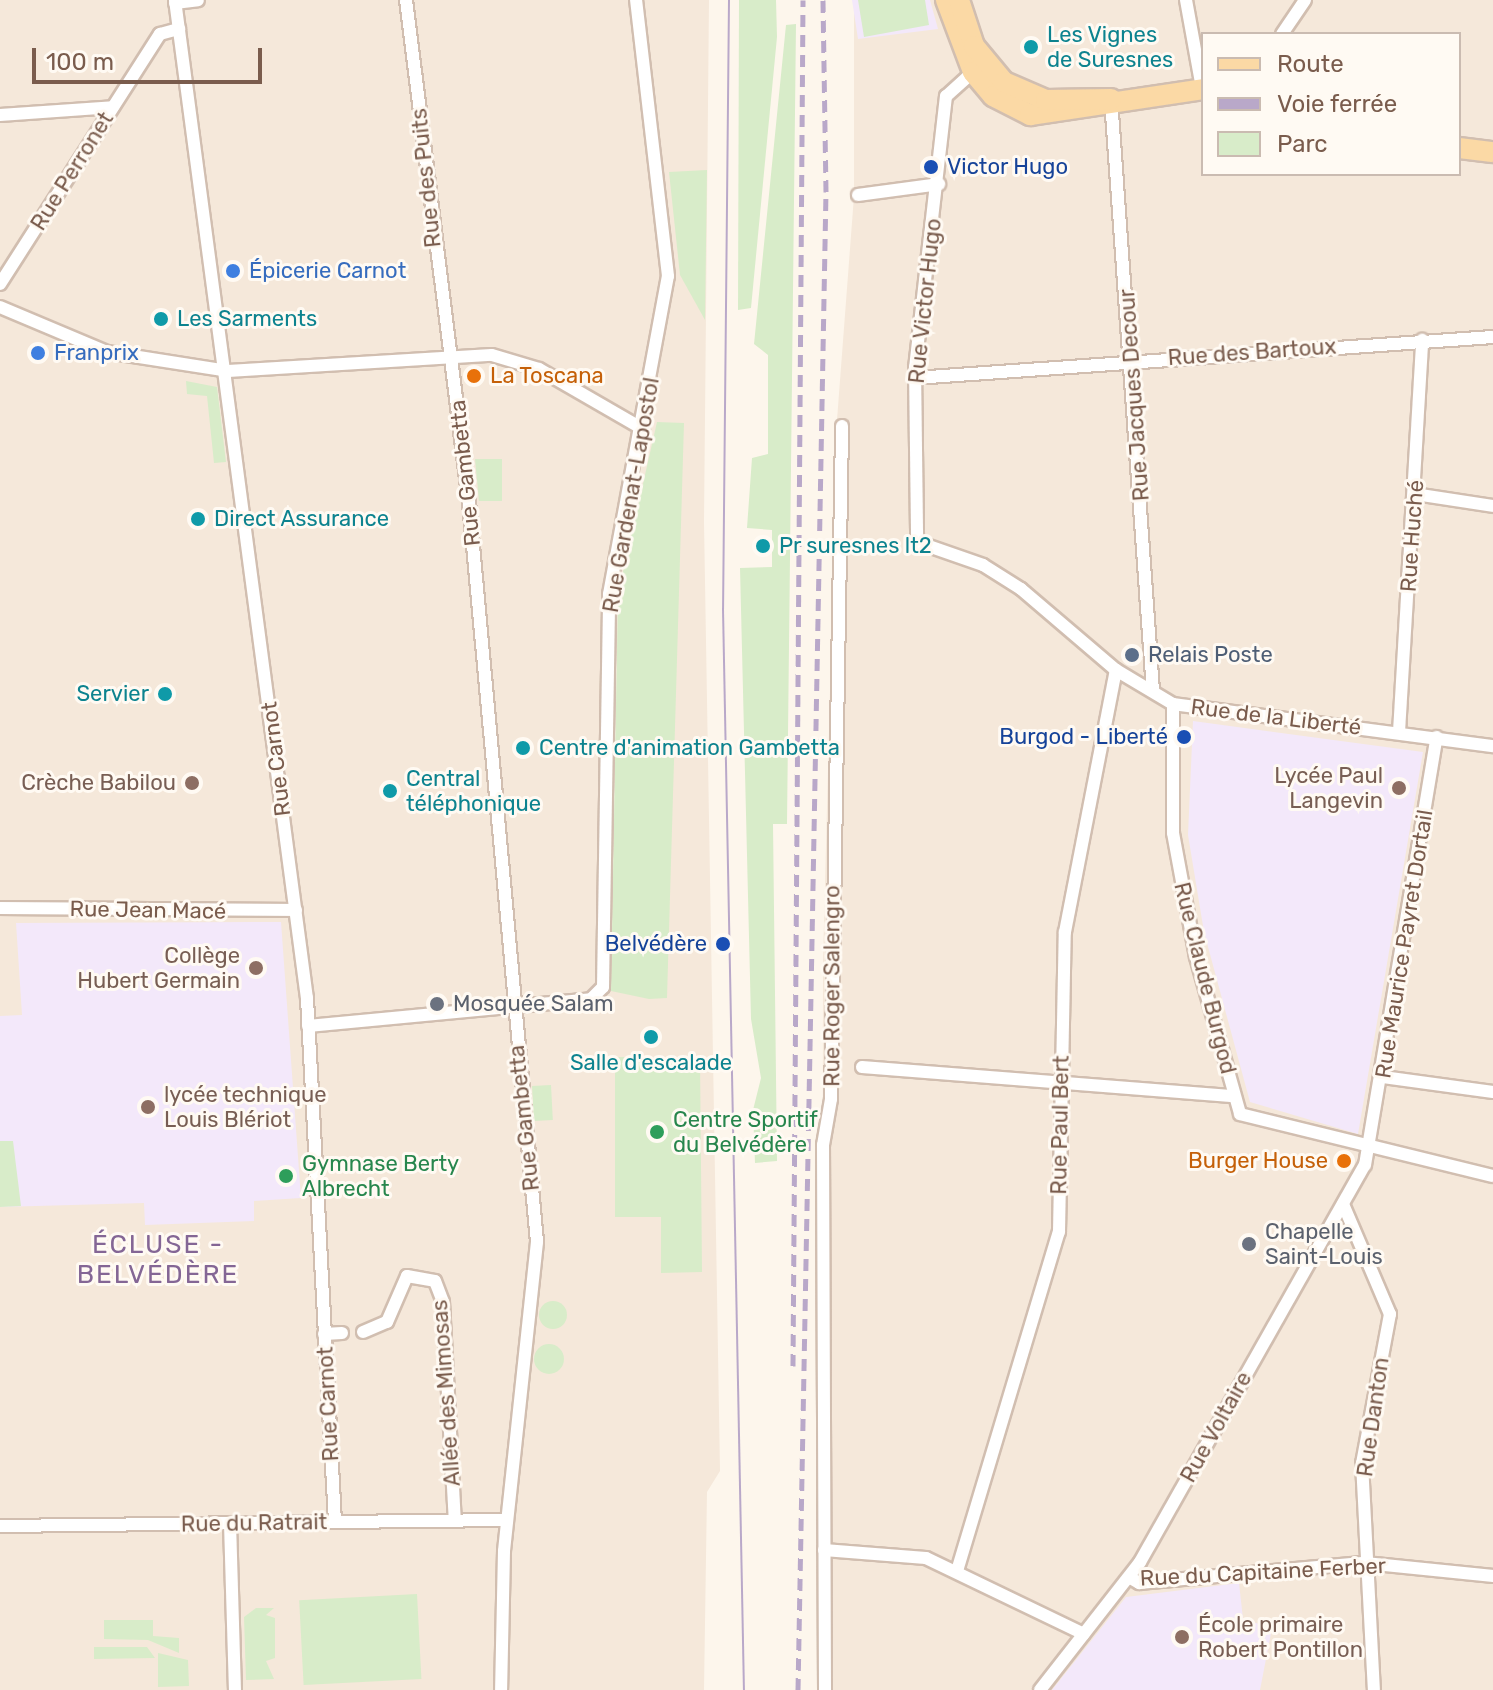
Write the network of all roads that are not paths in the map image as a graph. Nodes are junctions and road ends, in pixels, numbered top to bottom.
1 (198, 0) edge
2 (406, 0) edge
3 (636, 0) edge
4 (946, 0) edge
5 (959, 0) edge
6 (1186, 0) edge
7 (1305, 0) edge
8 (175, 2) edge
9 (179, 29) junction
10 (1283, 32) edge
11 (973, 72) junction
12 (1201, 83) edge
13 (1201, 89) edge
14 (1111, 99) junction
15 (113, 107) junction
16 (0, 115) edge
17 (1461, 148) edge
18 (1493, 152) edge
19 (939, 184) junction
20 (858, 195) dead end
21 (0, 284) edge
22 (0, 307) edge
23 (1493, 337) edge
24 (1422, 340) junction
25 (448, 356) junction
26 (1131, 360) junction
27 (228, 371) junction
28 (915, 378) junction
29 (842, 426) dead end
30 (643, 429) junction
31 (1415, 494) junction
32 (1493, 506) edge
33 (917, 542) joint
34 (1116, 670) junction
35 (1153, 691) junction
36 (1173, 704) junction
37 (1399, 732) junction
38 (1437, 737) junction
39 (1493, 746) edge
40 (0, 908) edge
41 (296, 910) junction
42 (513, 1009) junction
43 (308, 1026) junction
44 (862, 1067) dead end
45 (1383, 1077) junction
46 (1061, 1078) junction
47 (1493, 1092) edge
48 (1234, 1096) junction
49 (1371, 1150) junction
50 (1493, 1176) edge
51 (1343, 1204) junction
52 (363, 1332) dead end
53 (342, 1333) dead end
54 (324, 1334) junction
55 (507, 1520) junction
56 (455, 1521) junction
57 (335, 1522) junction
58 (230, 1523) junction
59 (0, 1526) edge
60 (824, 1550) junction
61 (1365, 1563) junction
62 (957, 1571) junction
63 (1493, 1576) edge
64 (1129, 1577) junction
65 (1084, 1634) junction
66 (235, 1690) edge
67 (501, 1690) edge
68 (825, 1690) edge
69 (1040, 1690) edge
70 (1374, 1690) edge

1 - 8 street
2 - 25 street, Rue des Puits
3 - 30 street, Rue Gardenat-Lapostol
4 - 11 main road
5 - 14 main road
6 - 12 street
7 - 10 street
8 - 9 street, Rue Carnot
9 - 15 street, Rue Perronet
9 - 27 street, Rue Carnot
11 - 14 main road
11 - 19 street, Rue Victor Hugo
13 - 14 main road
14 - 26 street, Rue Jacques Decour
15 - 16 street
15 - 21 street, Rue Perronet
17 - 18 main road
19 - 20 street
19 - 28 street, Rue Victor Hugo
22 - 27 street
23 - 24 street, Rue des Bartoux
24 - 26 street, Rue des Bartoux
24 - 31 street, Rue Huché
25 - 27 street
25 - 30 street
25 - 42 street, Rue Gambetta
26 - 28 street, Rue des Bartoux
26 - 35 street, Rue Jacques Decour
27 - 41 street, Rue Carnot
28 - 33 street, Rue Victor Hugo
29 - 60 street, Rue Roger Salengro
30 - 42 street, Rue Gardenat-Lapostol
31 - 32 street
31 - 37 street, Rue Huché
33 - 34 street, Rue de la Liberté
34 - 35 street, Rue de la Liberté
34 - 46 street, Rue Paul Bert
35 - 36 street, Rue de la Liberté
36 - 37 street, Rue de la Liberté
36 - 48 street, Rue Claude Burgod
37 - 38 street, Rue de la Liberté
38 - 39 street, Rue de la Liberté
38 - 45 street, Rue Maurice Payret Dortail
40 - 41 street, Rue Jean Macé
41 - 43 street, Rue Carnot
42 - 43 street
42 - 55 street, Rue Gambetta
43 - 54 street, Rue Carnot
44 - 46 street
45 - 47 street
45 - 49 street, Rue Maurice Payret Dortail
46 - 48 street
46 - 62 street, Rue Paul Bert
48 - 49 street, Rue Claude Burgod
49 - 50 street, Rue Claude Burgod
49 - 51 street, Rue Voltaire
51 - 61 street, Rue Danton
51 - 64 street, Rue Voltaire
52 - 56 street, Allée des Mimosas
53 - 54 street
54 - 57 street, Rue Carnot
55 - 56 street, Rue du Ratrait
55 - 67 street, Rue Gambetta
56 - 57 street, Rue du Ratrait
57 - 58 street, Rue du Ratrait
58 - 59 street, Rue du Ratrait
58 - 66 street
60 - 62 street
60 - 68 street, Rue Roger Salengro
61 - 63 street, Rue du Capitaine Ferber
61 - 64 street, Rue du Capitaine Ferber
61 - 70 street, Rue Danton
62 - 65 street
64 - 65 street, Rue Voltaire
65 - 69 street, Rue Voltaire

